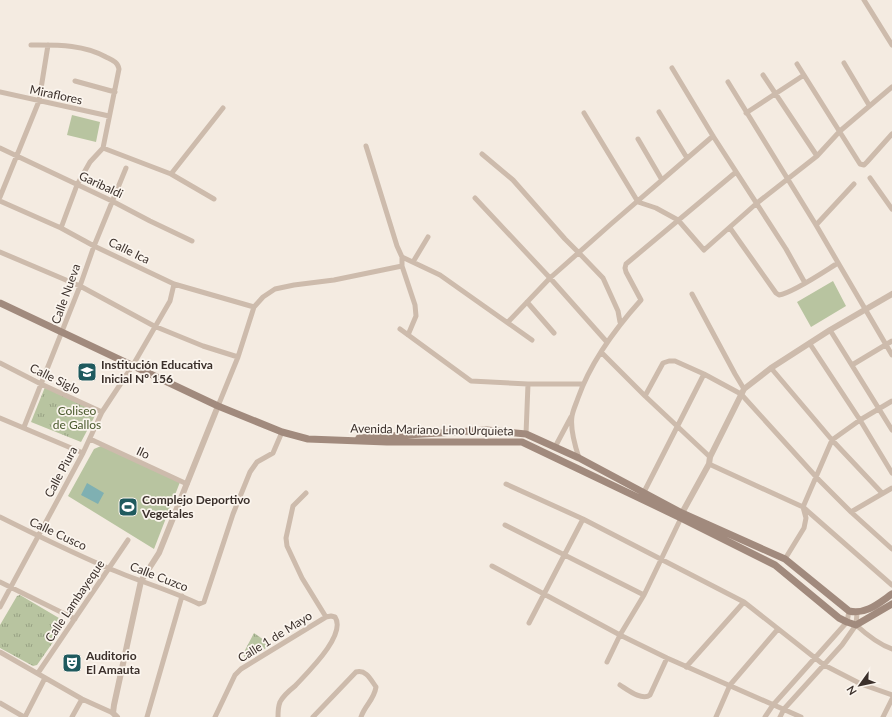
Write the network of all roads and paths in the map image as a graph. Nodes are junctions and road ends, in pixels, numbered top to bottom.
1 (864, 0) edge
2 (31, 45) dead end
3 (48, 45) junction
4 (892, 45) edge
5 (844, 63) dead end
6 (797, 64) dead end
7 (672, 68) dead end
8 (763, 75) dead end
9 (804, 75) junction
10 (75, 81) dead end
11 (728, 82) dead end
12 (892, 87) edge
13 (0, 92) edge
14 (115, 92) junction
15 (775, 93) junction
16 (39, 101) junction
17 (869, 105) junction
18 (223, 108) dead end
19 (659, 112) dead end
20 (584, 113) dead end
21 (746, 113) junction
22 (108, 116) junction
23 (840, 131) junction
24 (892, 134) edge
25 (713, 136) junction
26 (638, 139) dead end
27 (366, 146) dead end
28 (0, 148) edge
29 (103, 148) junction
30 (482, 154) dead end
31 (16, 156) junction
32 (817, 156) junction
33 (687, 158) junction
34 (126, 168) dead end
35 (736, 172) junction
36 (171, 174) junction
37 (870, 178) dead end
38 (662, 180) junction
39 (788, 180) junction
40 (854, 184) dead end
41 (77, 185) junction
42 (0, 197) edge
43 (475, 198) dead end
44 (214, 199) dead end
45 (112, 201) junction
46 (0, 202) edge
47 (638, 202) junction
48 (757, 203) junction
49 (892, 209) edge
50 (678, 220) junction
51 (816, 225) junction
52 (61, 228) junction
53 (730, 228) junction
54 (428, 237) dead end
55 (192, 241) dead end
56 (94, 246) junction
57 (0, 252) edge
58 (579, 252) junction
59 (402, 257) junction
60 (413, 262) junction
61 (838, 262) junction
62 (402, 266) junction
63 (550, 278) junction
64 (805, 283) junction
65 (174, 284) junction
66 (80, 286) junction
67 (692, 294) dead end
68 (892, 294) edge
69 (527, 302) junction
70 (0, 303) edge
71 (254, 307) junction
72 (865, 310) junction
73 (508, 322) junction
74 (620, 322) junction
75 (154, 326) junction
76 (400, 329) dead end
77 (830, 330) junction
78 (554, 332) dead end
79 (62, 333) junction
80 (408, 335) junction
81 (532, 340) dead end
82 (892, 341) edge
83 (606, 342) junction
84 (810, 344) junction
85 (886, 345) junction
86 (602, 352) junction
87 (892, 354) edge
88 (238, 357) junction
89 (0, 363) edge
90 (133, 365) junction
91 (852, 365) junction
92 (771, 368) junction
93 (704, 374) junction
94 (41, 384) junction
95 (528, 384) junction
96 (583, 384) junction
97 (743, 391) junction
98 (645, 396) junction
99 (892, 401) edge
100 (218, 406) junction
101 (880, 409) junction
102 (102, 412) junction
103 (572, 416) junction
104 (0, 418) edge
105 (860, 420) junction
106 (677, 426) junction
107 (24, 427) junction
108 (892, 430) edge
109 (282, 432) junction
110 (526, 434) junction
111 (90, 439) junction
112 (336, 440) junction
113 (832, 440) junction
114 (555, 447) junction
115 (83, 453) junction
116 (710, 457) junction
117 (579, 458) junction
118 (709, 464) junction
119 (892, 473) edge
120 (815, 476) junction
121 (187, 484) junction
122 (506, 484) dead end
123 (892, 488) edge
124 (644, 492) junction
125 (306, 493) dead end
126 (882, 493) junction
127 (803, 507) junction
128 (850, 512) junction
129 (682, 516) junction
130 (0, 517) edge
131 (583, 519) junction
132 (505, 525) dead end
133 (39, 536) junction
134 (128, 540) dead end
135 (892, 549) edge
136 (564, 555) junction
137 (662, 559) junction
138 (785, 559) junction
139 (492, 566) dead end
140 (109, 568) junction
141 (141, 581) junction
142 (0, 582) edge
143 (892, 585) edge
144 (11, 586) junction
145 (544, 594) junction
146 (892, 594) edge
147 (644, 595) junction
148 (182, 596) junction
149 (744, 602) junction
150 (892, 604) edge
151 (0, 607) edge
152 (850, 611) junction
153 (857, 613) junction
154 (326, 617) junction
155 (75, 619) junction
156 (529, 622) dead end
157 (847, 622) junction
158 (856, 625) junction
159 (778, 629) junction
160 (620, 635) junction
161 (892, 649) edge
162 (0, 652) edge
163 (667, 658) junction
164 (815, 658) junction
165 (607, 662) dead end
166 (824, 665) junction
167 (686, 666) junction
168 (38, 673) junction
169 (45, 678) junction
170 (620, 685) dead end
171 (730, 685) junction
172 (892, 695) edge
173 (82, 699) junction
174 (892, 699) edge
175 (0, 703) edge
176 (773, 705) junction
177 (784, 709) junction
178 (115, 715) edge
179 (24, 717) edge
180 (72, 717) edge
181 (148, 717) edge
182 (215, 717) edge
183 (278, 717) edge
184 (313, 717) edge
185 (361, 717) edge
186 (716, 717) edge
187 (765, 717) edge
188 (780, 717) edge
189 (801, 717) edge
190 (883, 717) edge

1 - 4 street
2 - 3 street
3 - 14 street
3 - 16 street
5 - 17 street
6 - 9 street
7 - 25 street
8 - 15 street
9 - 15 street
9 - 23 street
10 - 14 street
11 - 21 street
12 - 17 street
13 - 16 street, Miraflores
14 - 22 street
15 - 21 street
15 - 32 street
16 - 22 street, Miraflores
16 - 31 street
17 - 23 street
18 - 36 street
19 - 33 street
20 - 47 street
21 - 39 street
22 - 29 street
23 - 24 street
23 - 32 street
25 - 33 street
25 - 35 street
26 - 38 street
27 - 59 street
28 - 31 street, Garibaldi
29 - 36 street
29 - 41 street
30 - 58 street
31 - 41 street, Garibaldi
31 - 42 street
32 - 39 street
33 - 38 street
34 - 45 street, Calle Nueva
35 - 48 street
35 - 50 street
36 - 44 street
37 - 49 street
38 - 47 street
39 - 48 street
39 - 51 street
40 - 51 street
41 - 45 street, Garibaldi
41 - 52 street
43 - 63 street
45 - 55 street, Garibaldi
45 - 56 street, Calle Nueva
46 - 52 street, Calle Ica
47 - 50 street
47 - 58 street
48 - 53 street
48 - 64 street
50 - 53 street
50 - 74 street
51 - 61 street
52 - 56 street, Calle Ica
53 - 64 street
54 - 60 street
56 - 65 street, Calle Ica
56 - 66 street, Calle Nueva
57 - 66 street
58 - 63 street
58 - 74 street
59 - 60 street
59 - 62 street
60 - 73 street
61 - 64 street
61 - 72 street
62 - 71 street
62 - 80 street
63 - 69 street
63 - 83 street
65 - 71 street, Calle Ica
65 - 75 street, Calle Piura
66 - 75 street
66 - 79 street, Calle Nueva
67 - 97 street
68 - 72 street
69 - 73 street
69 - 78 street
70 - 79 main road
71 - 88 street
72 - 77 street
72 - 85 street
73 - 81 street
74 - 83 street
75 - 88 street
75 - 90 street, Calle Piura
76 - 80 street
77 - 84 street
77 - 91 street
79 - 90 main road
79 - 94 street, Calle Nueva
80 - 95 street
82 - 85 street
83 - 86 street
84 - 92 street
84 - 105 street
85 - 87 street
85 - 91 street
86 - 96 street
86 - 98 street
88 - 100 street
89 - 94 street, Calle Siglo
90 - 100 main road
90 - 102 street, Calle Piura
91 - 101 street
92 - 97 street
92 - 113 street
93 - 97 street
93 - 98 street
93 - 106 street
94 - 102 street, Calle Siglo
94 - 107 street, Calle Nueva
95 - 96 street
95 - 110 street
96 - 103 street
97 - 116 street
97 - 120 street
98 - 106 street
99 - 101 street
100 - 109 main road
100 - 121 street
101 - 105 street
101 - 108 street
102 - 111 street, Calle Piura
103 - 114 street
103 - 117 street
104 - 107 street
105 - 113 street
105 - 119 street
106 - 116 street
106 - 124 street
107 - 115 street
109 - 112 main road
109 - 148 street, Calle Cuzco
110 - 112 main road, Avenida Mariano Lino Urquieta
110 - 114 main road, Avenida Mariano Lino Urquieta
111 - 115 street, Calle Piura
111 - 121 street, Ilo
112 - 129 main road, Avenida Mariano Lino Urquieta
113 - 120 street
113 - 126 street
114 - 117 main road, Avenida Mariano Lino Urquieta
115 - 133 street, Calle Piura
116 - 118 street
117 - 124 main road, Avenida Mariano Lino Urquieta
118 - 127 street
118 - 129 street
120 - 127 street
120 - 128 street
121 - 141 street
122 - 131 street
123 - 126 street
124 - 129 main road, Avenida Mariano Lino Urquieta
125 - 154 street
126 - 128 street
127 - 138 street
127 - 143 street
128 - 135 street
129 - 137 street
129 - 138 main road, Avenida Mariano Lino Urquieta
129 - 157 main road, Avenida Mariano Lino Urquieta
130 - 133 street, Calle Cusco
131 - 136 street
131 - 137 street
132 - 136 street
133 - 140 street, Calle Cusco
133 - 144 street, Calle Piura
134 - 140 street, Calle Lambayeque
136 - 145 street
136 - 147 street
137 - 147 street
137 - 149 street
138 - 152 main road, Avenida Mariano Lino Urquieta
139 - 145 street
140 - 141 street, Calle Cuzco
140 - 155 street, Calle Lambayeque
141 - 148 street, Calle Cuzco
141 - 178 street
142 - 144 street
144 - 151 street, Calle Piura
144 - 155 street
145 - 156 street
145 - 160 street
146 - 153 main road
147 - 160 street
148 - 181 street
149 - 159 street
149 - 167 street
150 - 158 main road
152 - 153 main road, Avenida Mariano Lino Urquieta
152 - 157 street
153 - 158 street
154 - 182 street, Calle 1 de Mayo
154 - 183 street
155 - 168 street, Calle Lambayeque
157 - 158 main road, Avenida Mariano Lino Urquieta
157 - 164 street
158 - 161 street
158 - 166 street
159 - 164 street
159 - 171 street
160 - 163 street
160 - 165 street
162 - 168 street
163 - 167 street
163 - 170 street
164 - 166 street
164 - 176 street
166 - 172 street
166 - 177 street
167 - 171 street
168 - 169 street
169 - 173 street
169 - 179 street
171 - 176 street
171 - 186 street
173 - 178 street
173 - 180 street
174 - 190 street
175 - 179 street
176 - 177 street
176 - 187 street
177 - 188 street
177 - 189 street
184 - 185 street

